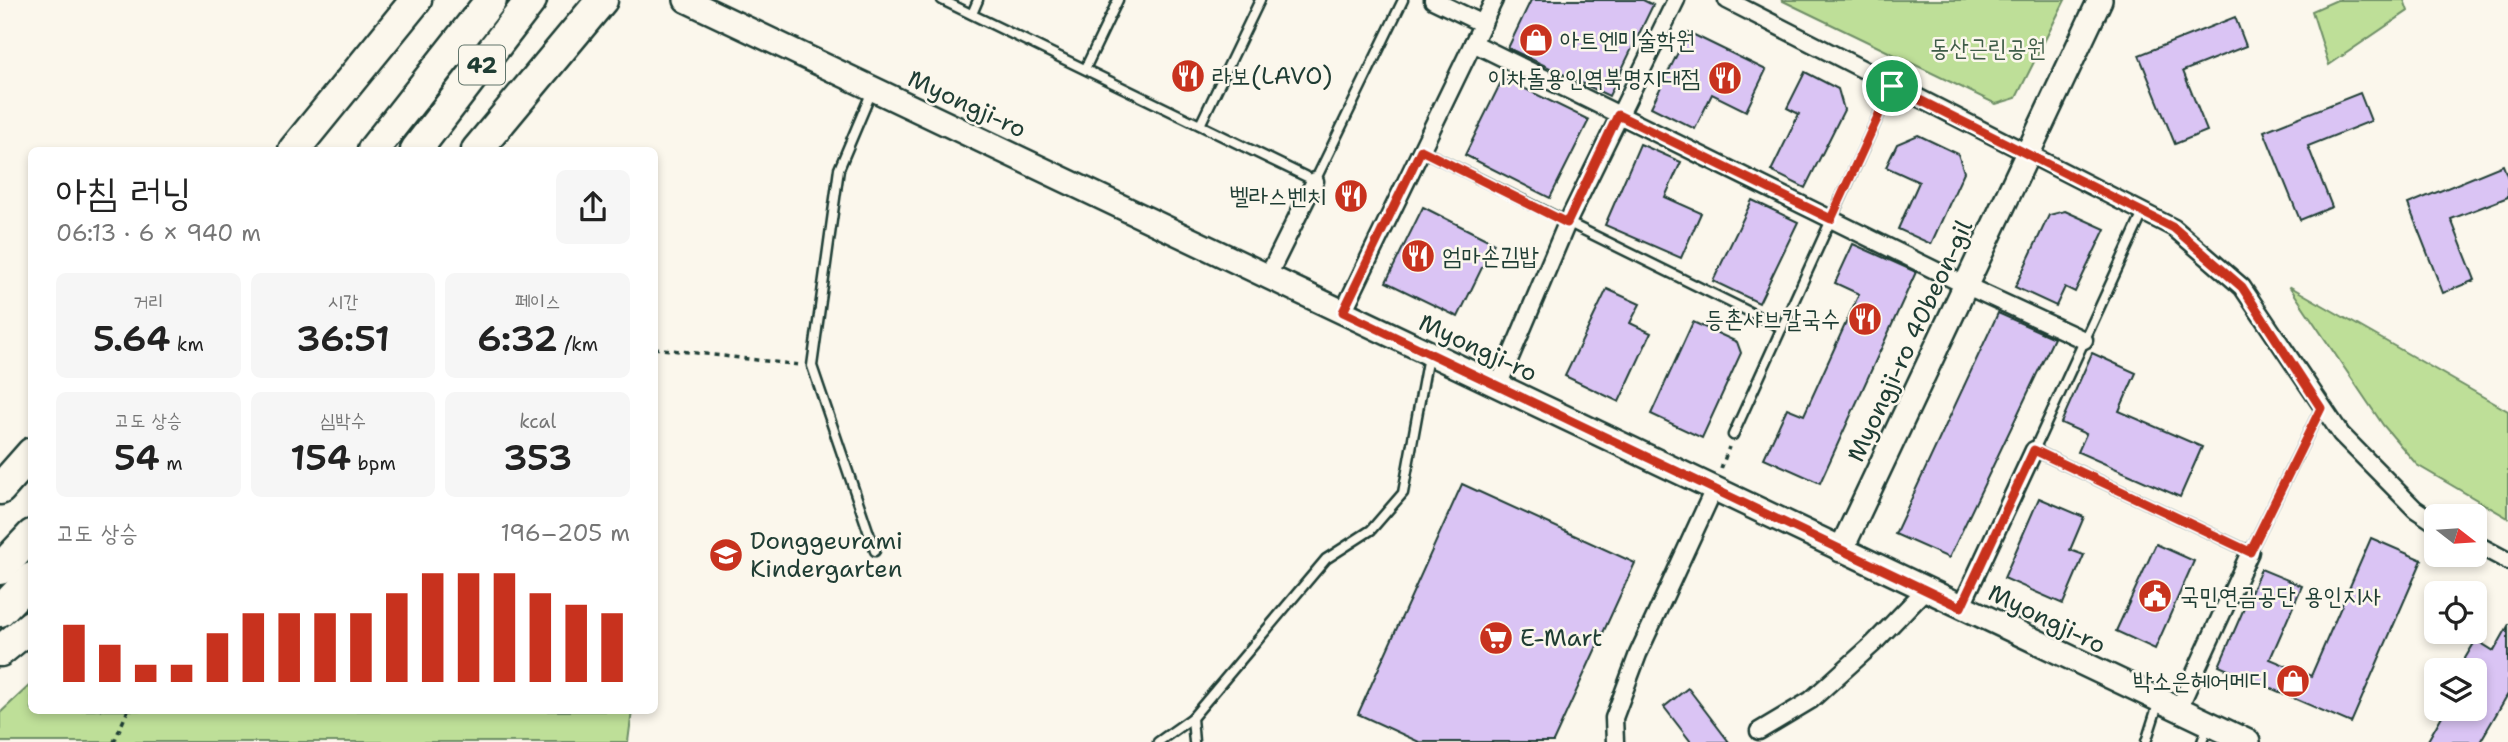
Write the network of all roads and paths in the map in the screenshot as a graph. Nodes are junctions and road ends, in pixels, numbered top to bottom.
1 (491, 0) edge
2 (531, 0) edge
3 (602, 0) edge
4 (686, 0) edge
5 (942, 0) edge
6 (978, 0) edge
7 (1118, 0) edge
8 (1260, 0) edge
9 (1402, 0) edge
10 (1433, 0) edge
11 (1494, 0) edge
12 (1676, 0) edge
13 (1727, 0) edge
14 (2100, 0) edge
15 (414, 1) edge
16 (972, 14) junction
17 (1483, 24) junction
18 (1473, 43) junction
19 (1085, 69) junction
20 (1892, 86) junction
21 (873, 88) junction
22 (1618, 115) junction
23 (1200, 125) junction
24 (425, 141) edge
25 (296, 147) edge
26 (376, 147) edge
27 (480, 147) edge
28 (1421, 150) junction
29 (2027, 155) junction
30 (1315, 181) junction
31 (2143, 213) junction
32 (1831, 219) junction
33 (1567, 223) junction
34 (1268, 276) junction
35 (1965, 285) junction
36 (1343, 312) junction
37 (1782, 328) junction
38 (2084, 340) junction
39 (658, 348) edge
40 (1429, 353) junction
41 (812, 366) junction
42 (1498, 386) junction
43 (2321, 408) junction
44 (1733, 435) joint
45 (2034, 450) junction
46 (28, 458) edge
47 (0, 489) edge
48 (1714, 489) junction
49 (2424, 515) edge
50 (28, 539) edge
51 (1841, 550) junction
52 (2487, 550) edge
53 (875, 551) dead end
54 (2250, 552) junction
55 (2508, 561) edge
56 (0, 569) edge
57 (28, 582) edge
58 (1925, 590) junction
59 (1961, 607) junction
60 (0, 611) edge
61 (28, 628) edge
62 (0, 651) edge
63 (2168, 706) junction
64 (126, 714) edge
65 (1192, 718) junction
66 (1759, 731) dead end
67 (2205, 733) edge
68 (114, 742) edge
69 (1158, 742) edge
70 (1194, 742) edge
71 (1615, 742) edge
72 (2146, 742) edge
73 (2248, 742) edge

1 - 26 highway, 42
2 - 24 highway, 42
3 - 27 highway
4 - 21 main road, Myongji-ro
5 - 16 lane
6 - 16 lane
7 - 19 lane
8 - 23 lane
9 - 30 lane
10 - 17 street
11 - 17 street
12 - 22 street
13 - 20 street
14 - 29 main road, Myongji-ro 40beon-gil
15 - 25 highway
16 - 19 lane
17 - 18 street
18 - 22 street
18 - 28 street
19 - 23 lane
20 - 29 street
20 - 32 lane
21 - 34 main road, Myongji-ro
21 - 41 lane
22 - 32 street
22 - 33 street
23 - 30 lane
28 - 33 lane
28 - 36 street
29 - 31 street
29 - 35 main road, Myongji-ro 40beon-gil
30 - 34 street
31 - 38 lane
31 - 43 street
32 - 35 street
32 - 37 lane
33 - 37 lane
33 - 42 street
34 - 36 main road, Myongji-ro
35 - 38 street
35 - 51 main road, Myongji-ro 40beon-gil
36 - 40 main road, Myongji-ro
37 - 44 lane
38 - 45 lane
39 - 41 path
40 - 42 main road, Myongji-ro
40 - 65 lane
41 - 53 lane
42 - 48 main road, Myongji-ro
43 - 49 street
43 - 54 lane
44 - 48 path
45 - 54 lane
45 - 59 street
46 - 47 highway
48 - 51 main road, Myongji-ro
48 - 71 street
50 - 56 highway
51 - 58 main road, Myongji-ro
52 - 55 street
54 - 63 street
57 - 60 highway
58 - 59 main road, Myongji-ro
58 - 66 street
59 - 63 main road, Myongji-ro
61 - 62 highway
63 - 67 main road, Myongji-ro
63 - 72 lane
64 - 68 path
65 - 69 lane
65 - 70 lane
67 - 73 main road, Myongji-ro

